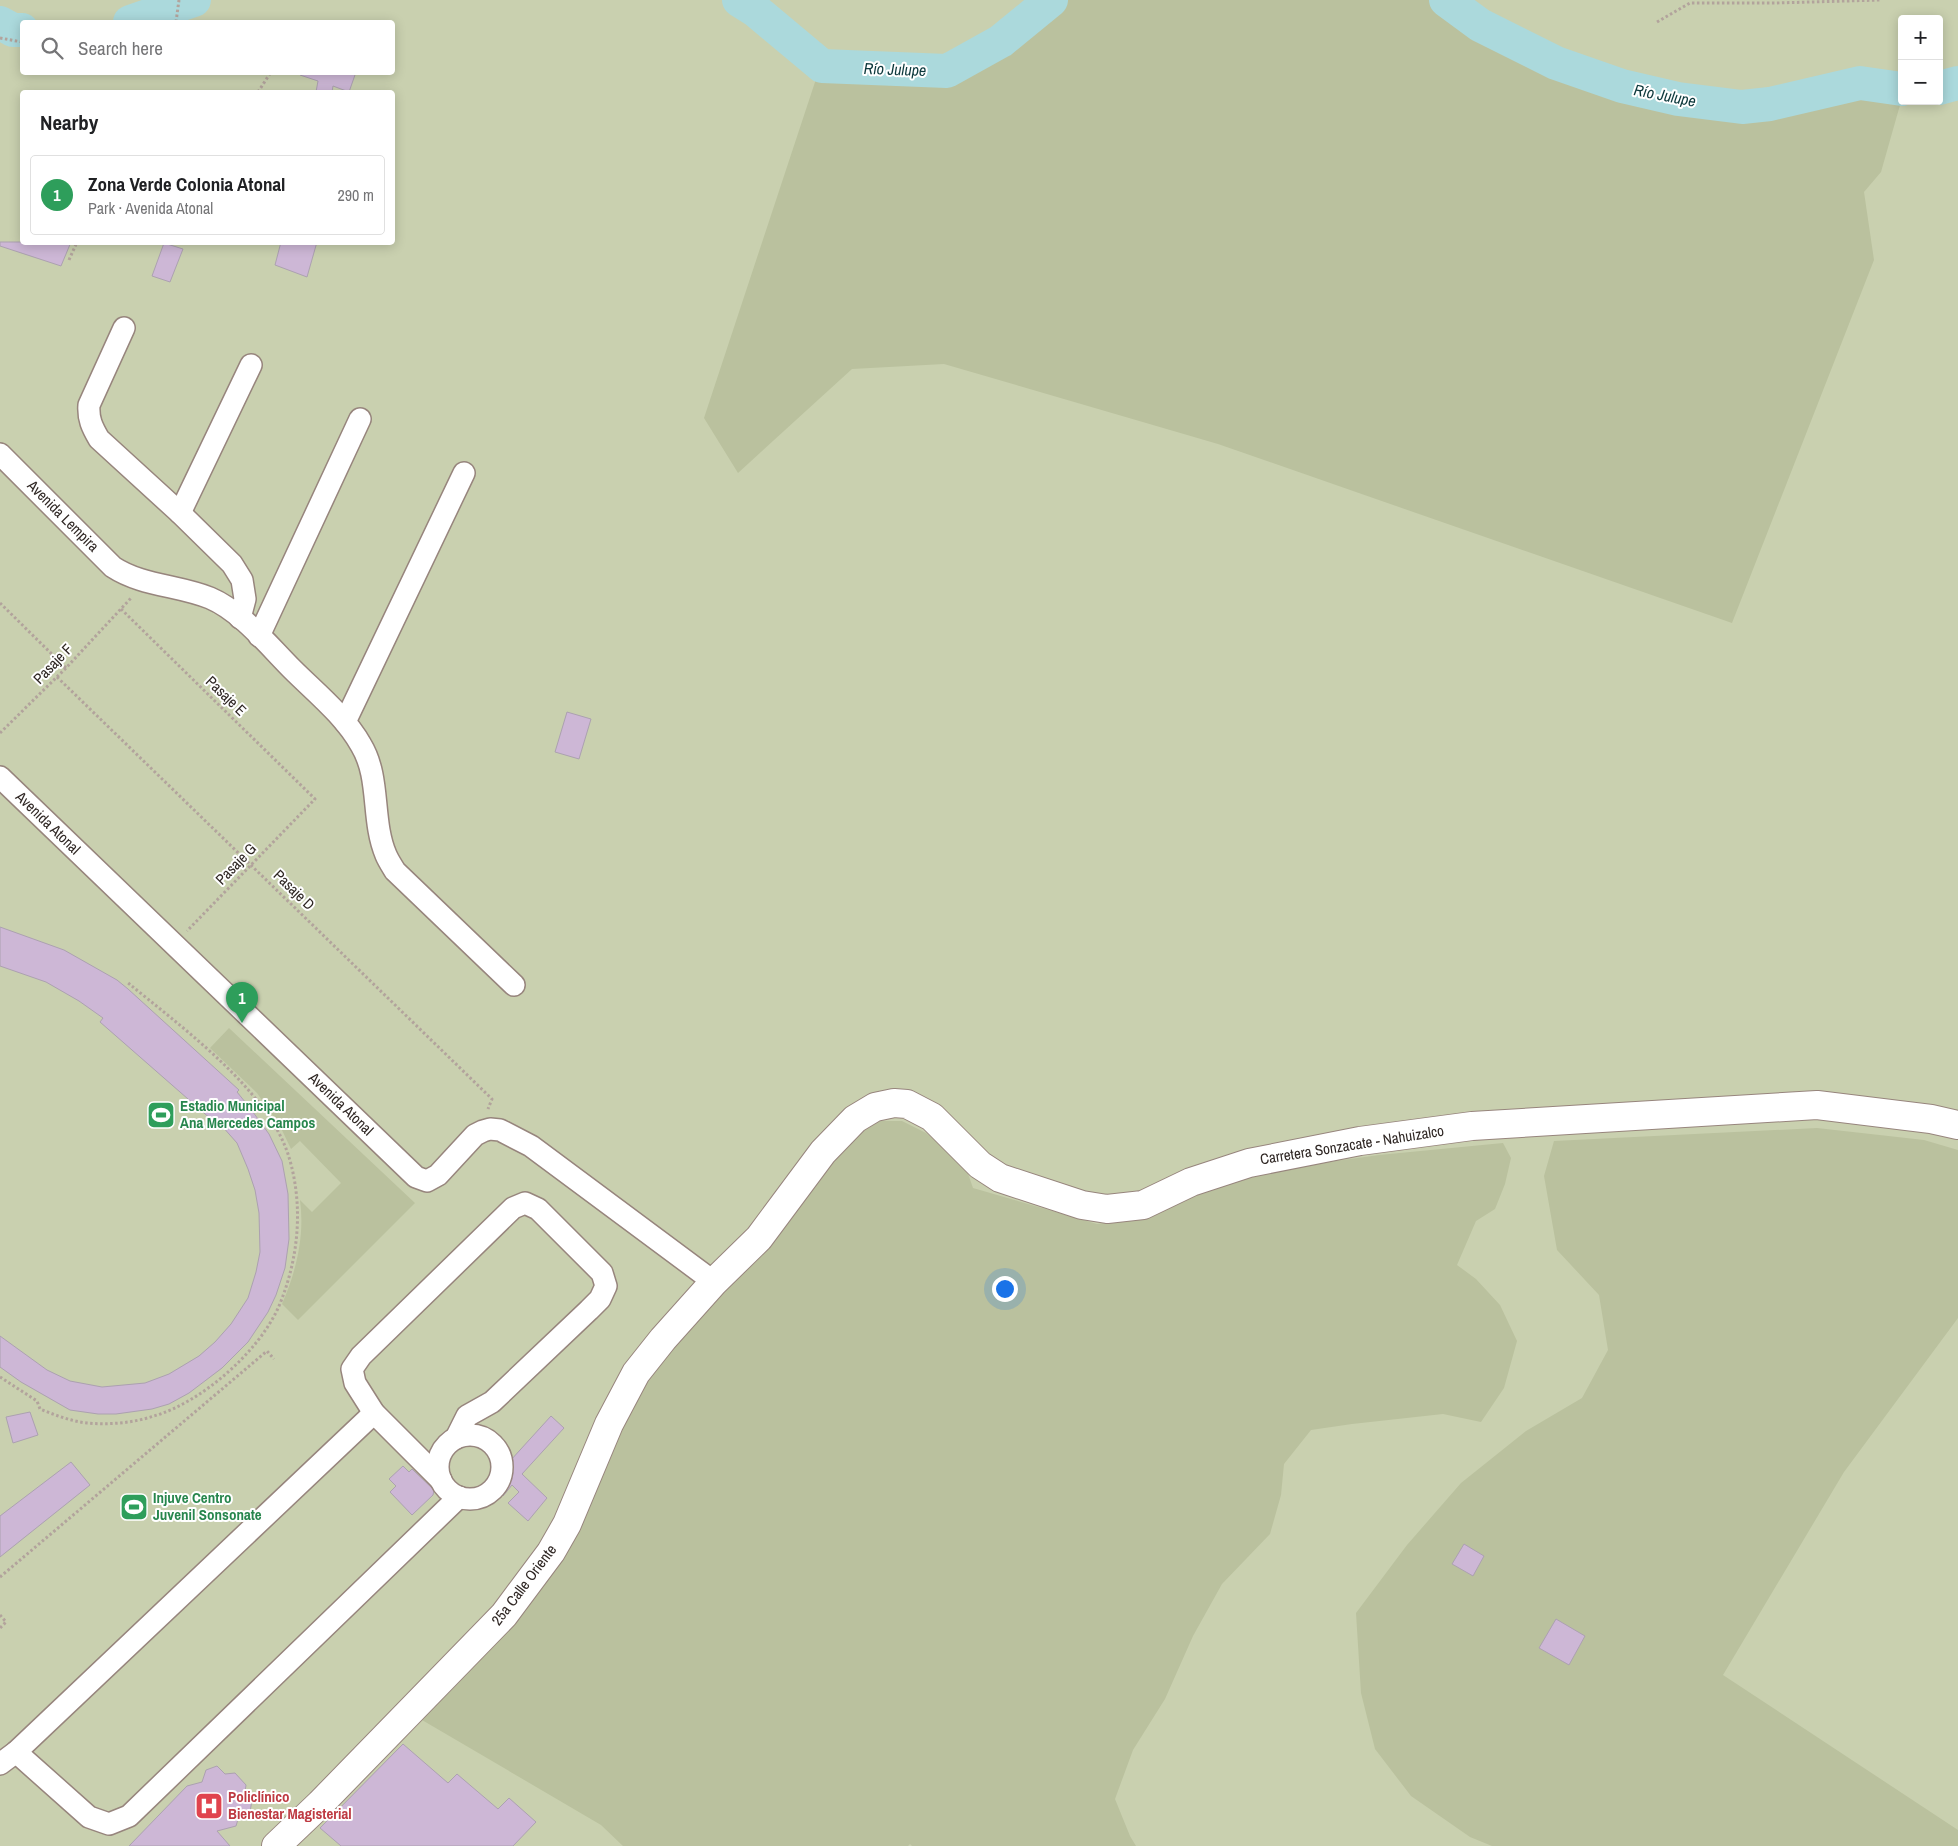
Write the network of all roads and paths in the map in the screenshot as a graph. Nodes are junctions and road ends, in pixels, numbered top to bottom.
1 (179, 0) edge
2 (1881, 0) edge
3 (176, 20) edge
4 (1657, 22) dead end
5 (0, 38) edge
6 (20, 42) edge
7 (270, 75) edge
8 (259, 90) edge
9 (76, 245) edge
10 (69, 260) dead end
11 (124, 328) dead end
12 (251, 365) dead end
13 (360, 419) dead end
14 (0, 454) edge
15 (464, 473) dead end
16 (180, 513) junction
17 (0, 603) edge
18 (121, 609) joint
19 (240, 618) junction
20 (259, 636) junction
21 (66, 668) junction
22 (57, 677) junction
23 (345, 722) junction
24 (0, 733) edge
25 (0, 777) edge
26 (314, 799) joint
27 (252, 864) junction
28 (175, 944) junction
29 (127, 982) dead end
30 (514, 985) dead end
31 (1958, 1125) edge
32 (490, 1129) junction
33 (714, 1282) junction
34 (274, 1359) dead end
35 (0, 1377) edge
36 (492, 1402) junction
37 (374, 1413) junction
38 (484, 1437) junction
39 (451, 1441) junction
40 (405, 1444) junction
41 (441, 1480) junction
42 (459, 1497) junction
43 (0, 1577) edge
44 (0, 1615) edge
45 (0, 1628) edge
46 (8, 1758) edge
47 (276, 1846) edge

1 - 3 path
2 - 4 path
5 - 6 path
7 - 8 path
9 - 10 path
11 - 16 street
12 - 16 street
13 - 20 street
14 - 19 street, Avenida Lempira
15 - 23 street
16 - 19 street
17 - 21 path
18 - 21 path, Pasaje F
18 - 26 path, Pasaje E
19 - 20 street
20 - 23 street
21 - 22 path, Pasaje F
22 - 24 path, Pasaje F
22 - 27 path, Pasaje D
23 - 30 street
25 - 28 street, Avenida Atonal
26 - 27 path, Pasaje G
27 - 28 path, Pasaje G
27 - 32 path, Pasaje D
28 - 32 street, Avenida Atonal
29 - 35 path
31 - 33 street, Carretera Sonzacate - Nahuizalco
32 - 33 street
33 - 47 street, 25a Calle Oriente
34 - 43 path
36 - 37 street
36 - 38 street
36 - 39 street
37 - 40 street
37 - 46 street
38 - 39 street
38 - 42 street
39 - 40 street
39 - 41 street
40 - 41 street
41 - 42 street
42 - 46 street
44 - 45 path

